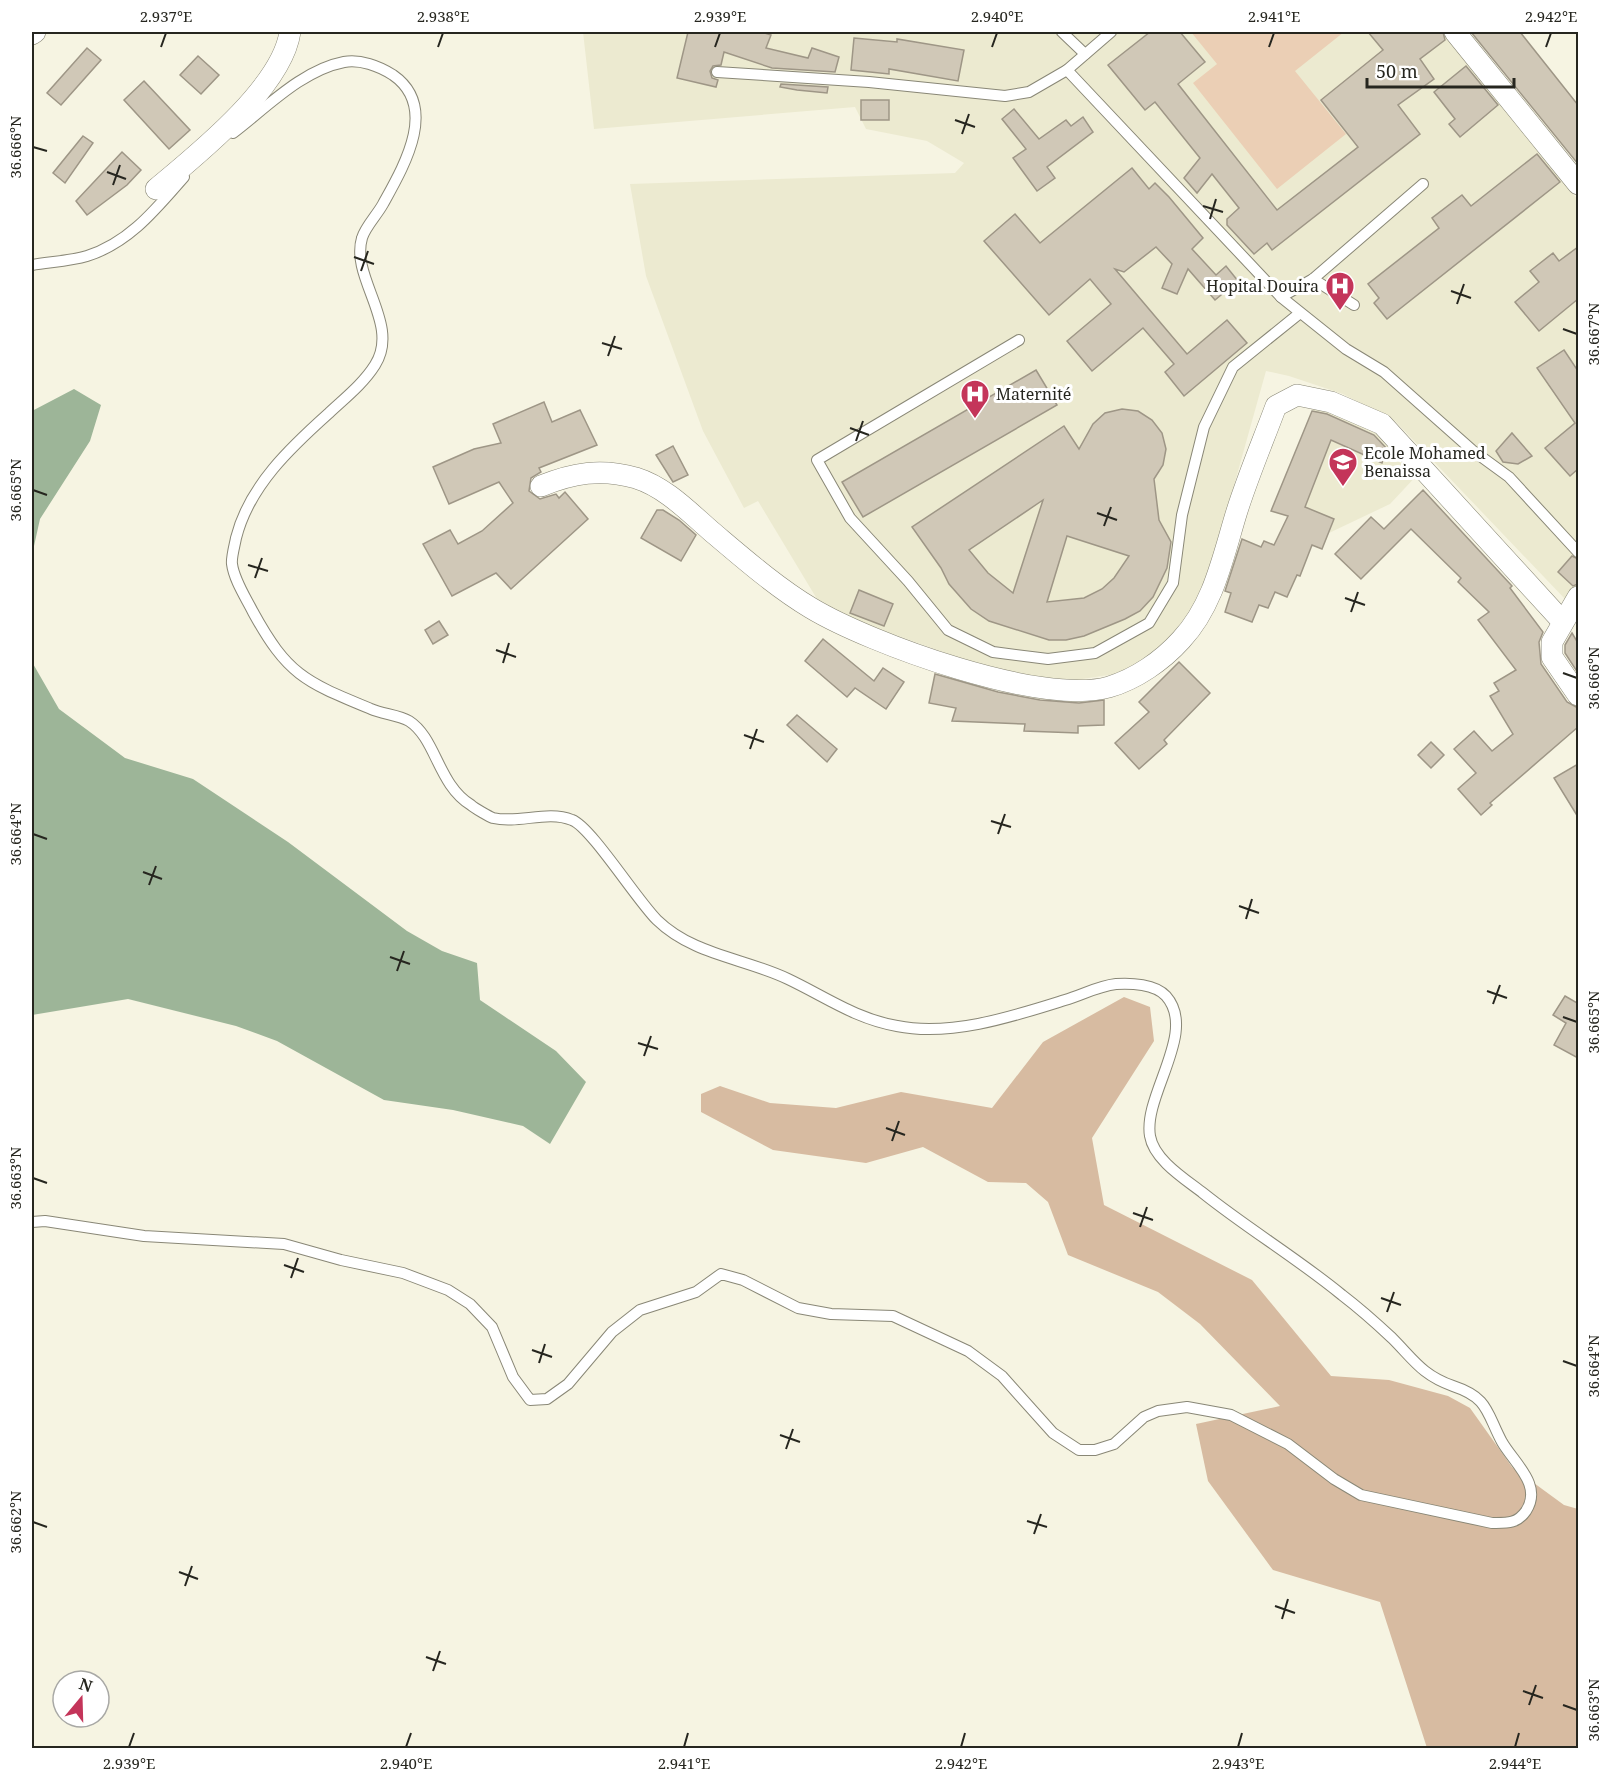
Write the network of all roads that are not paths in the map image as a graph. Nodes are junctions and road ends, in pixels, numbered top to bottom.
1 (290, 32) edge
2 (1062, 32) edge
3 (1111, 32) edge
4 (1455, 32) edge
5 (1085, 54) junction
6 (1067, 70) junction
7 (717, 72) dead end
8 (1423, 184) dead end
9 (1578, 184) edge
10 (156, 189) dead end
11 (32, 265) edge
12 (1313, 279) junction
13 (1281, 297) junction
14 (1354, 305) dead end
15 (1300, 313) junction
16 (1019, 340) dead end
17 (541, 486) dead end
18 (1578, 552) edge
19 (1578, 597) edge
20 (1562, 621) junction
21 (1578, 696) edge
22 (32, 1222) edge

1 - 10 street
2 - 5 lane
3 - 5 lane
4 - 9 street
5 - 6 lane
6 - 7 lane
6 - 13 lane
8 - 12 lane
11 - 22 lane
12 - 13 lane
12 - 14 lane
13 - 15 lane
15 - 16 lane
15 - 18 lane
17 - 20 street
19 - 20 street
20 - 21 street

